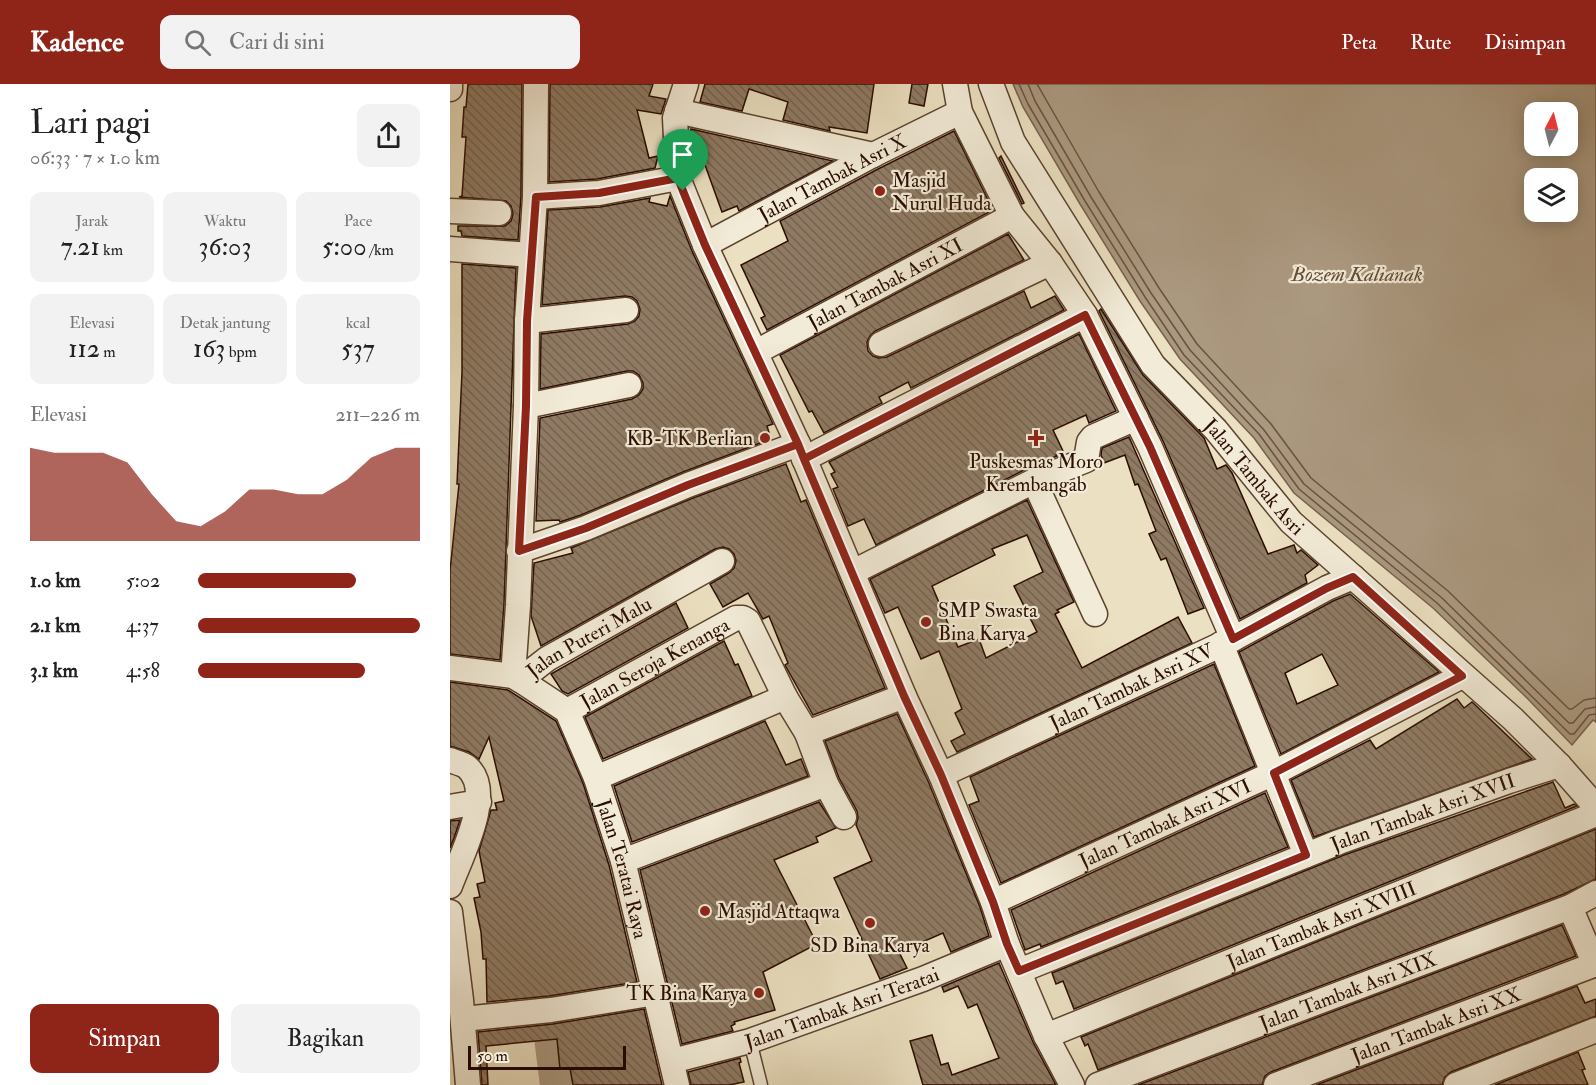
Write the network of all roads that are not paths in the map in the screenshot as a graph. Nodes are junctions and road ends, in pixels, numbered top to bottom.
1 (450, 84) edge
2 (536, 84) edge
3 (686, 84) edge
4 (955, 84) edge
5 (991, 84) edge
6 (450, 88) edge
7 (677, 111) junction
8 (960, 112) junction
9 (873, 155) junction
10 (678, 178) junction
11 (536, 197) junction
12 (450, 211) edge
13 (499, 213) dead end
14 (1012, 216) junction
15 (705, 245) junction
16 (450, 249) edge
17 (531, 255) junction
18 (1050, 263) junction
19 (626, 310) dead end
20 (1085, 315) junction
21 (527, 321) junction
22 (881, 344) dead end
23 (756, 352) junction
24 (629, 385) dead end
25 (526, 406) junction
26 (1136, 418) junction
27 (801, 451) junction
28 (1034, 481) junction
29 (519, 551) junction
30 (722, 561) dead end
31 (853, 572) junction
32 (1353, 577) junction
33 (1095, 614) dead end
34 (1227, 642) junction
35 (450, 668) edge
36 (1462, 676) junction
37 (517, 678) junction
38 (904, 696) junction
39 (785, 697) junction
40 (567, 711) junction
41 (807, 733) junction
42 (450, 760) edge
43 (1559, 765) junction
44 (1274, 773) junction
45 (941, 775) junction
46 (596, 778) junction
47 (826, 784) junction
48 (479, 802) junction
49 (450, 807) edge
50 (1596, 807) edge
51 (1596, 814) edge
52 (844, 817) dead end
53 (1306, 855) junction
54 (622, 861) junction
55 (450, 886) edge
56 (1596, 893) edge
57 (993, 902) junction
58 (1570, 907) junction
59 (450, 912) edge
60 (1007, 944) junction
61 (1595, 964) edge
62 (1019, 971) junction
63 (656, 993) junction
64 (458, 1007) edge
65 (1596, 1030) edge
66 (1046, 1036) junction
67 (750, 1041) junction
68 (672, 1060) junction
69 (468, 1085) edge
70 (677, 1085) edge
71 (761, 1085) edge
72 (1072, 1085) edge
73 (1098, 1085) edge
74 (1276, 1085) edge
75 (1456, 1085) edge

1 - 6 street
2 - 11 street
3 - 7 street
4 - 8 street
5 - 32 street, Jalan Tambak Asri
7 - 9 street
7 - 10 street
8 - 9 street, Jalan Tambak Asri X
8 - 14 street
9 - 15 street, Jalan Tambak Asri X
10 - 11 street
10 - 15 street
11 - 17 street
12 - 13 street
14 - 18 street
14 - 23 street, Jalan Tambak Asri XI
15 - 23 street
16 - 17 street
17 - 21 street
18 - 20 street
18 - 22 street
19 - 21 street
20 - 26 street
20 - 27 street
21 - 25 street
23 - 27 street
24 - 25 street
25 - 29 street
26 - 28 street
26 - 34 street
27 - 29 street
27 - 31 street
28 - 31 street
28 - 33 street
29 - 37 street
30 - 37 street, Jalan Puteri Malu
31 - 38 street
32 - 34 street, Jalan Tambak Asri XV
32 - 36 street, Jalan Tambak Asri
34 - 44 street
34 - 45 street, Jalan Tambak Asri XV
35 - 37 street, Jalan Puteri Malu
36 - 43 street, Jalan Tambak Asri
36 - 44 street, Jalan Tambak Asri XVI
37 - 40 street
38 - 41 street
38 - 45 street
39 - 40 street, Jalan Seroja Kenanga
39 - 41 street
39 - 46 street
40 - 46 street, Jalan Teratai Raya
41 - 47 street
42 - 48 street
43 - 50 street, Jalan Tambak Asri
43 - 53 street, Jalan Tambak Asri XVII
44 - 53 street
44 - 57 street, Jalan Tambak Asri XVI
45 - 57 street
46 - 54 street, Jalan Teratai Raya
47 - 52 street
47 - 54 street
48 - 49 street
48 - 55 street
51 - 66 street, Jalan Tambak Asri XVIII
53 - 62 street, Jalan Tambak Asri XVII
54 - 63 street, Jalan Teratai Raya
56 - 58 street, Jalan Tambak Asri XIX
57 - 60 street
58 - 61 street
58 - 73 street, Jalan Tambak Asri XIX
59 - 64 street
60 - 62 street
60 - 67 street, Jalan Tambak Asri Teratai
61 - 74 street, Jalan Tambak Asri XX
62 - 66 street
63 - 64 street
63 - 68 street, Jalan Teratai Raya
64 - 69 street
65 - 75 street
66 - 72 street
67 - 68 street, Jalan Tambak Asri Teratai
67 - 71 lane
68 - 70 street, Jalan Teratai Raya

